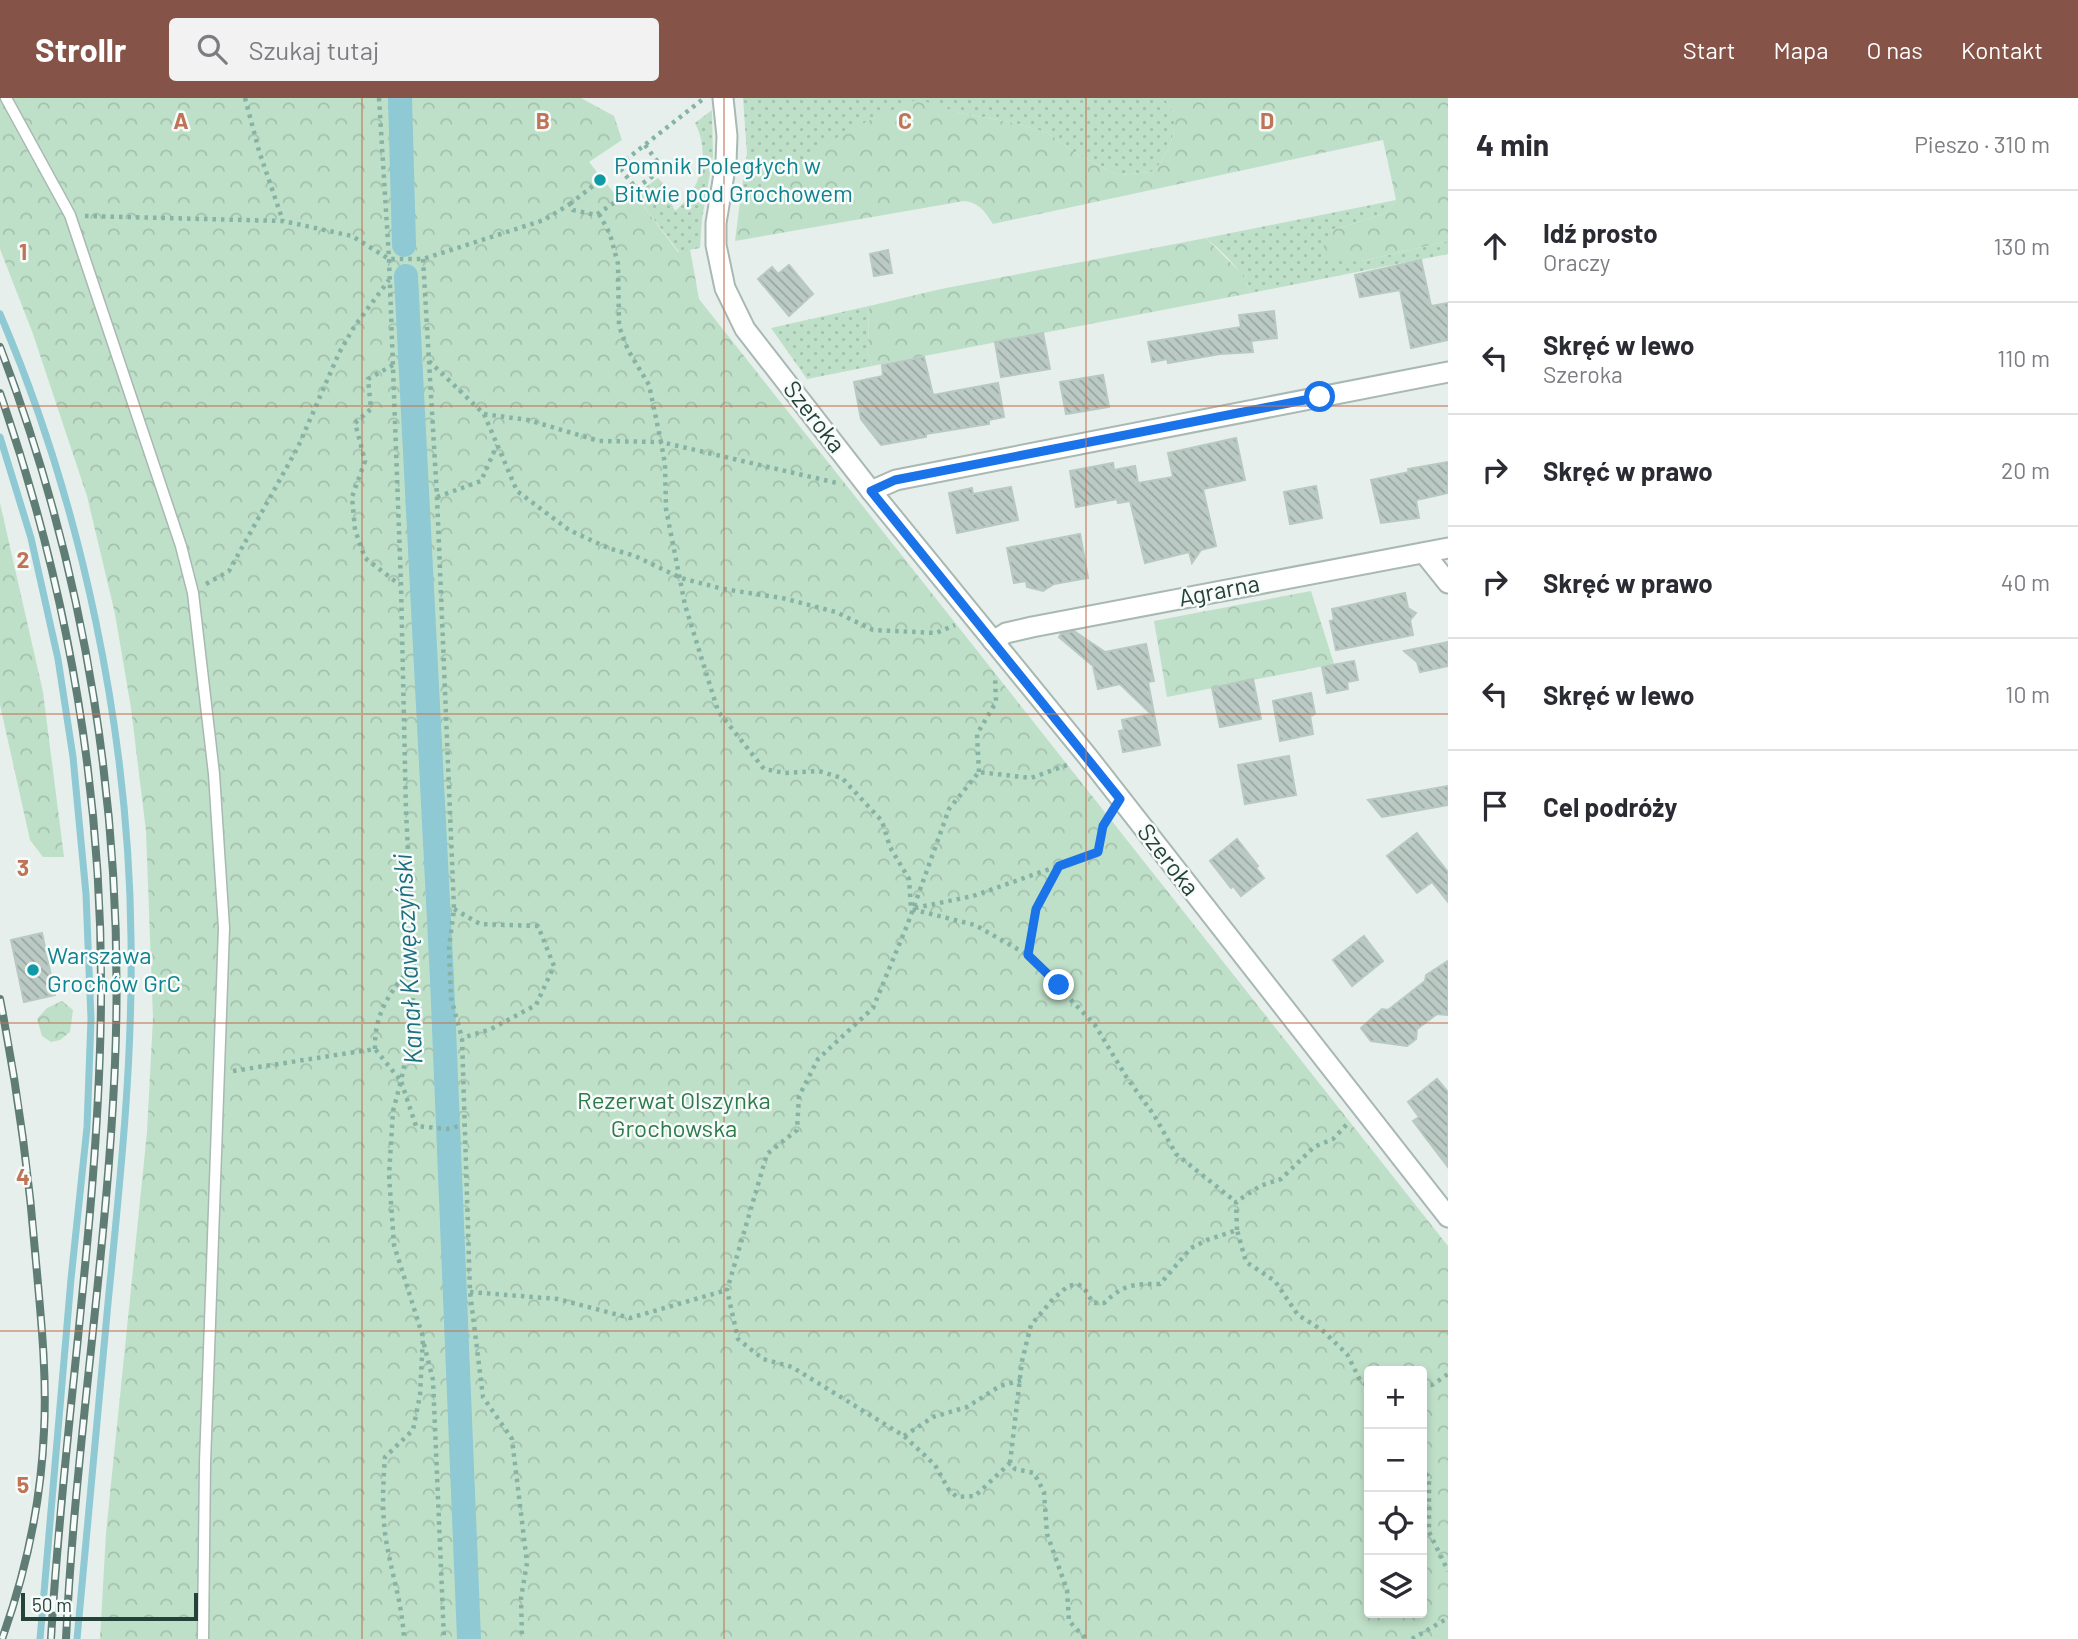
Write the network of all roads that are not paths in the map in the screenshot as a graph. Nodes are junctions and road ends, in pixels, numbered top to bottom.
1 (6, 98) edge
2 (723, 98) edge
3 (1448, 372) edge
4 (871, 491) junction
5 (1448, 548) edge
6 (1424, 553) junction
7 (1448, 583) edge
8 (993, 641) junction
9 (1448, 1217) edge
10 (203, 1639) edge

1 - 10 lane
2 - 4 street, Szeroka
3 - 4 street
4 - 8 street, Szeroka
5 - 6 street, Agrarna
6 - 7 street
6 - 8 street, Agrarna
8 - 9 street, Szeroka

